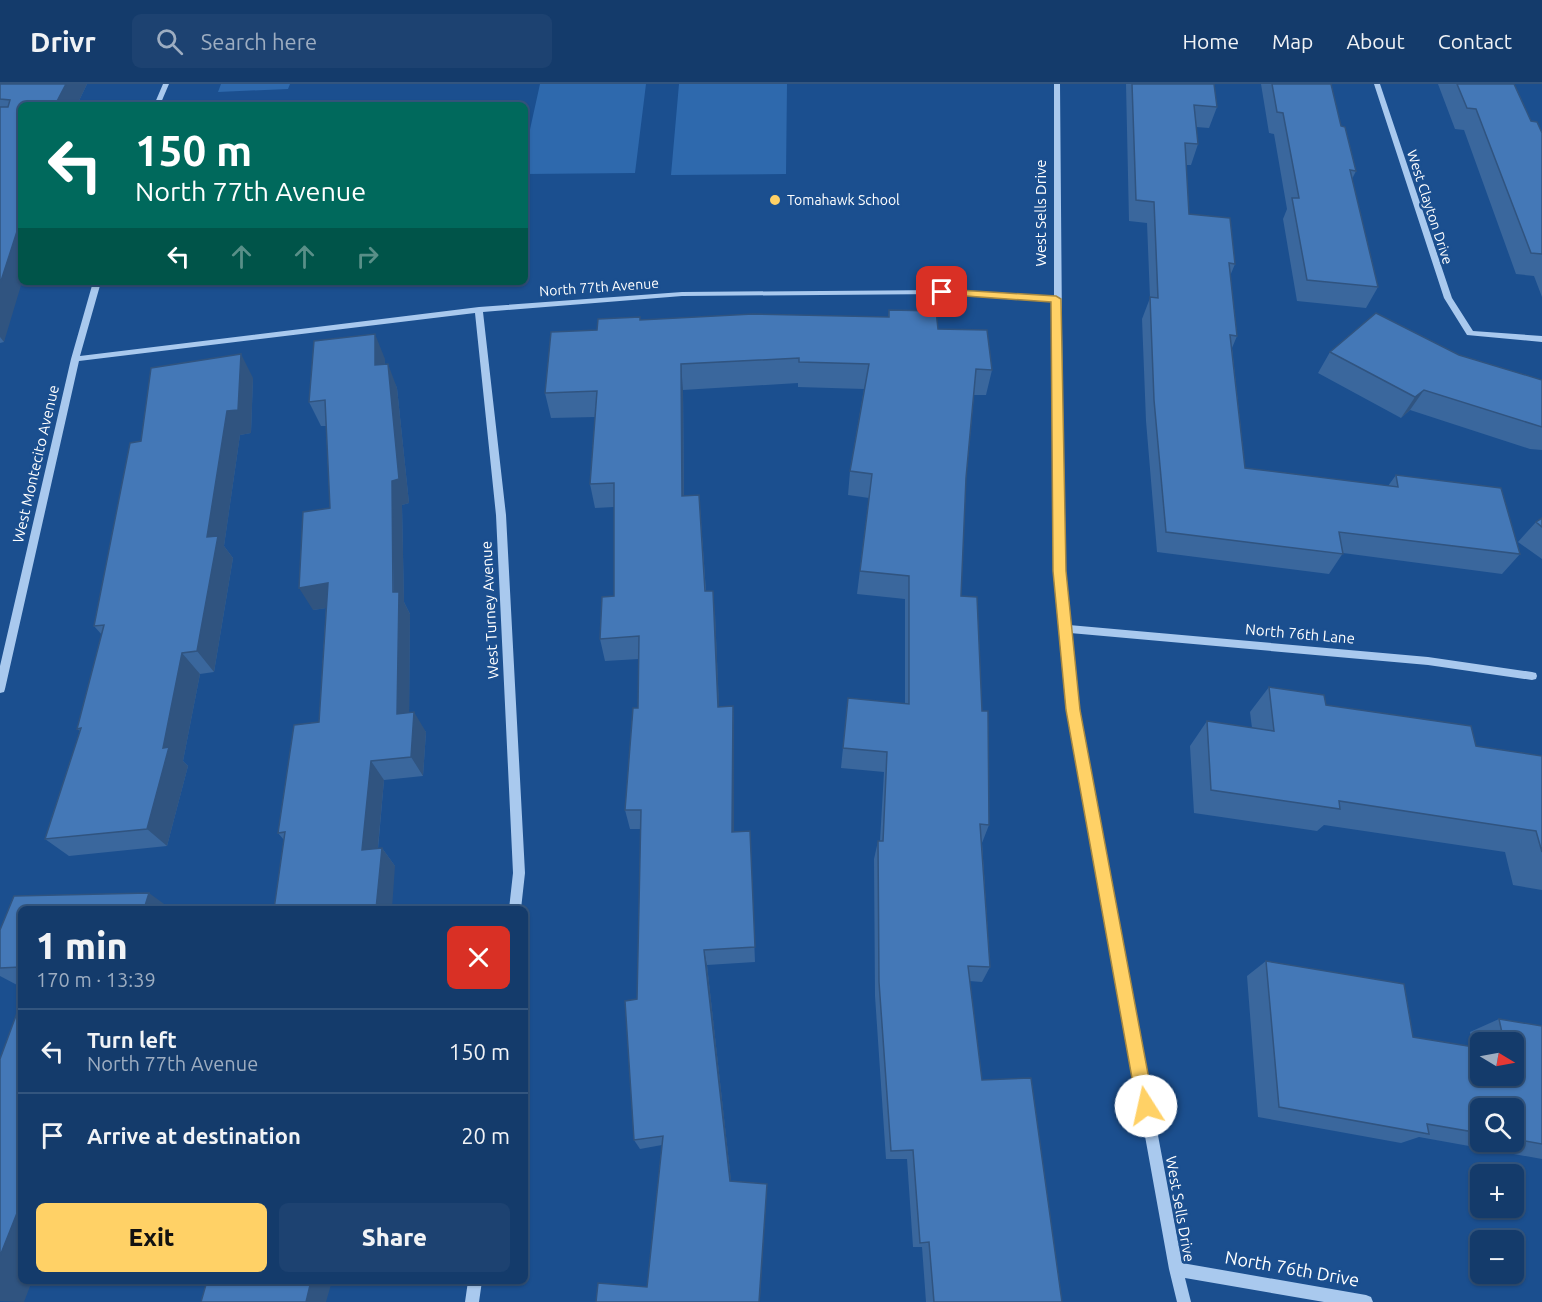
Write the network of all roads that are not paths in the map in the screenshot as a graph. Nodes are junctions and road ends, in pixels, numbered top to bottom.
1 (166, 84) edge
2 (1057, 84) edge
3 (1377, 84) edge
4 (158, 102) edge
5 (96, 285) edge
6 (1056, 299) junction
7 (479, 310) junction
8 (1542, 339) edge
9 (75, 359) junction
10 (1066, 629) junction
11 (1532, 676) dead end
12 (0, 689) edge
13 (515, 906) edge
14 (1176, 1269) junction
15 (475, 1284) edge
16 (472, 1302) edge
17 (1184, 1302) edge
18 (1366, 1302) edge

1 - 4 street
2 - 6 street, West Sells Drive
3 - 8 street, West Clayton Drive
5 - 9 street, West Montecito Avenue
6 - 7 street, North 77th Avenue
6 - 10 street, West Sells Drive
7 - 9 street, North 77th Avenue
7 - 13 street, West Turney Avenue
9 - 12 street, West Montecito Avenue
10 - 11 street, North 76th Lane
10 - 14 street, West Sells Drive
14 - 17 street, West Sells Drive
14 - 18 street, North 76th Drive
15 - 16 street

